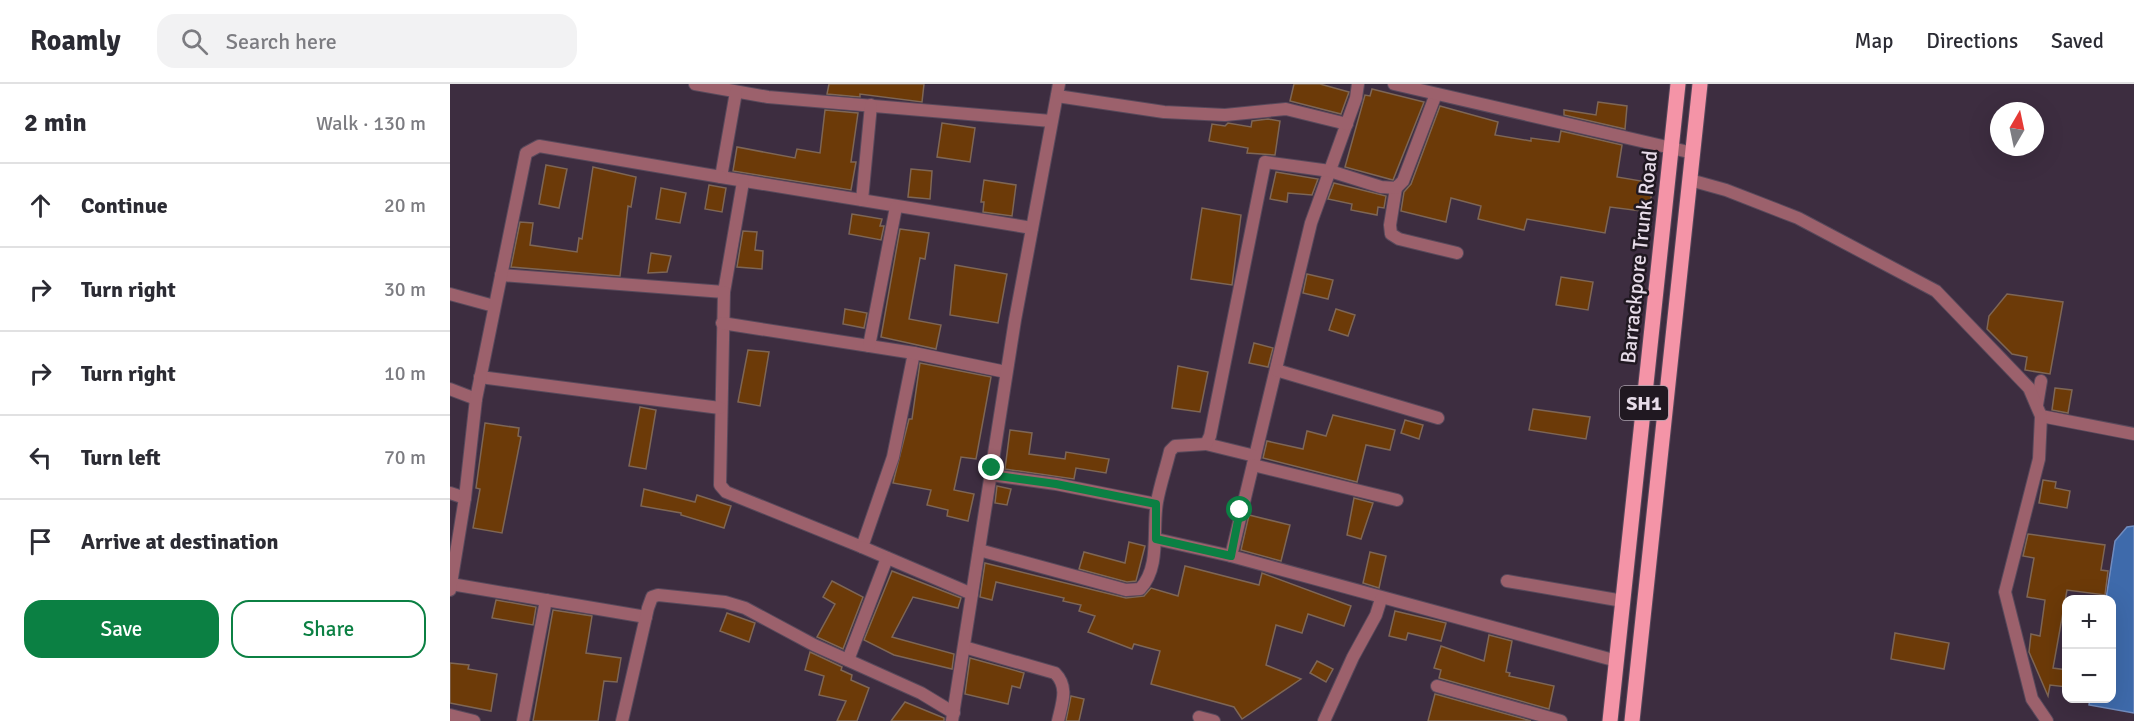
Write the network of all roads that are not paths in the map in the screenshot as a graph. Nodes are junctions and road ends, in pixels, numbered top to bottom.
1 (695, 84) edge
2 (1358, 84) edge
3 (1394, 84) edge
4 (1678, 84) edge
5 (1700, 84) edge
6 (1058, 90) edge
7 (736, 92) junction
8 (1436, 94) junction
9 (871, 105) junction
10 (1051, 121) junction
11 (1347, 124) junction
12 (1672, 147) junction
13 (1693, 153) junction
14 (1330, 171) junction
15 (722, 177) junction
16 (1690, 180) junction
17 (743, 182) junction
18 (1396, 188) junction
19 (862, 200) junction
20 (896, 207) junction
21 (1032, 228) junction
22 (1457, 253) dead end
23 (501, 275) junction
24 (724, 292) junction
25 (450, 294) edge
26 (494, 306) junction
27 (722, 323) junction
28 (869, 346) junction
29 (914, 353) junction
30 (1276, 370) junction
31 (1006, 372) junction
32 (480, 377) junction
33 (2042, 381) dead end
34 (450, 389) edge
35 (476, 399) junction
36 (720, 408) junction
37 (2039, 411) junction
38 (1438, 418) dead end
39 (2134, 434) edge
40 (1206, 444) junction
41 (1254, 460) junction
42 (991, 475) junction
43 (450, 493) edge
44 (465, 498) junction
45 (1397, 500) dead end
46 (1156, 504) junction
47 (1156, 539) junction
48 (862, 547) junction
49 (979, 550) junction
50 (1231, 556) junction
51 (887, 558) junction
52 (1507, 581) dead end
53 (451, 587) edge
54 (972, 594) junction
55 (1381, 599) junction
56 (546, 600) junction
57 (1623, 602) junction
58 (646, 617) junction
59 (964, 647) junction
60 (848, 660) junction
61 (1617, 661) junction
62 (1437, 686) dead end
63 (450, 715) edge
64 (953, 717) edge
65 (1200, 717) dead end
66 (474, 721) edge
67 (523, 721) edge
68 (622, 721) edge
69 (1058, 721) edge
70 (1214, 721) edge
71 (1324, 721) edge
72 (1561, 721) edge
73 (1610, 721) edge
74 (1632, 721) edge
75 (2047, 721) edge

1 - 7 street
2 - 11 street
3 - 8 street
4 - 12 main road, Barrackpore Trunk Road / SH1
5 - 13 main road, Barrackpore Trunk Road / SH1
6 - 10 street
6 - 11 street
7 - 9 street
7 - 15 street
8 - 12 street
8 - 18 street
9 - 10 street
9 - 19 street
10 - 21 street
11 - 14 street
12 - 13 street
12 - 57 main road, Barrackpore Trunk Road / SH1
13 - 16 main road, Barrackpore Trunk Road / SH1
14 - 18 street
14 - 30 street
14 - 40 street
15 - 17 street
15 - 23 street
16 - 37 street
16 - 74 main road, Barrackpore Trunk Road / SH1
17 - 19 street
17 - 24 street
18 - 22 street
19 - 20 street
20 - 21 street
20 - 28 street
21 - 31 street
23 - 24 street
23 - 26 street
24 - 27 street
25 - 26 street
26 - 32 street
27 - 28 street
27 - 36 street
28 - 29 street
29 - 31 street
29 - 48 street
30 - 38 street
30 - 41 street
31 - 42 street
32 - 35 street
32 - 36 street
33 - 37 street
34 - 35 street
35 - 44 street
36 - 48 street
37 - 39 street
37 - 75 street
40 - 41 street
40 - 46 street
41 - 45 street
41 - 50 street
42 - 46 street
42 - 49 street
43 - 44 street
44 - 53 street
46 - 47 street
47 - 49 street
47 - 50 street
48 - 51 street
49 - 54 street
50 - 55 street
51 - 54 street
51 - 60 street
52 - 57 street
53 - 56 street
54 - 59 street
55 - 61 street
55 - 71 street
56 - 58 street
56 - 67 street
57 - 61 main road, Barrackpore Trunk Road / SH1
58 - 60 street
58 - 68 street
59 - 64 street
59 - 69 street
60 - 64 street
61 - 73 main road, Barrackpore Trunk Road / SH1
62 - 72 street
63 - 66 street
65 - 70 street

